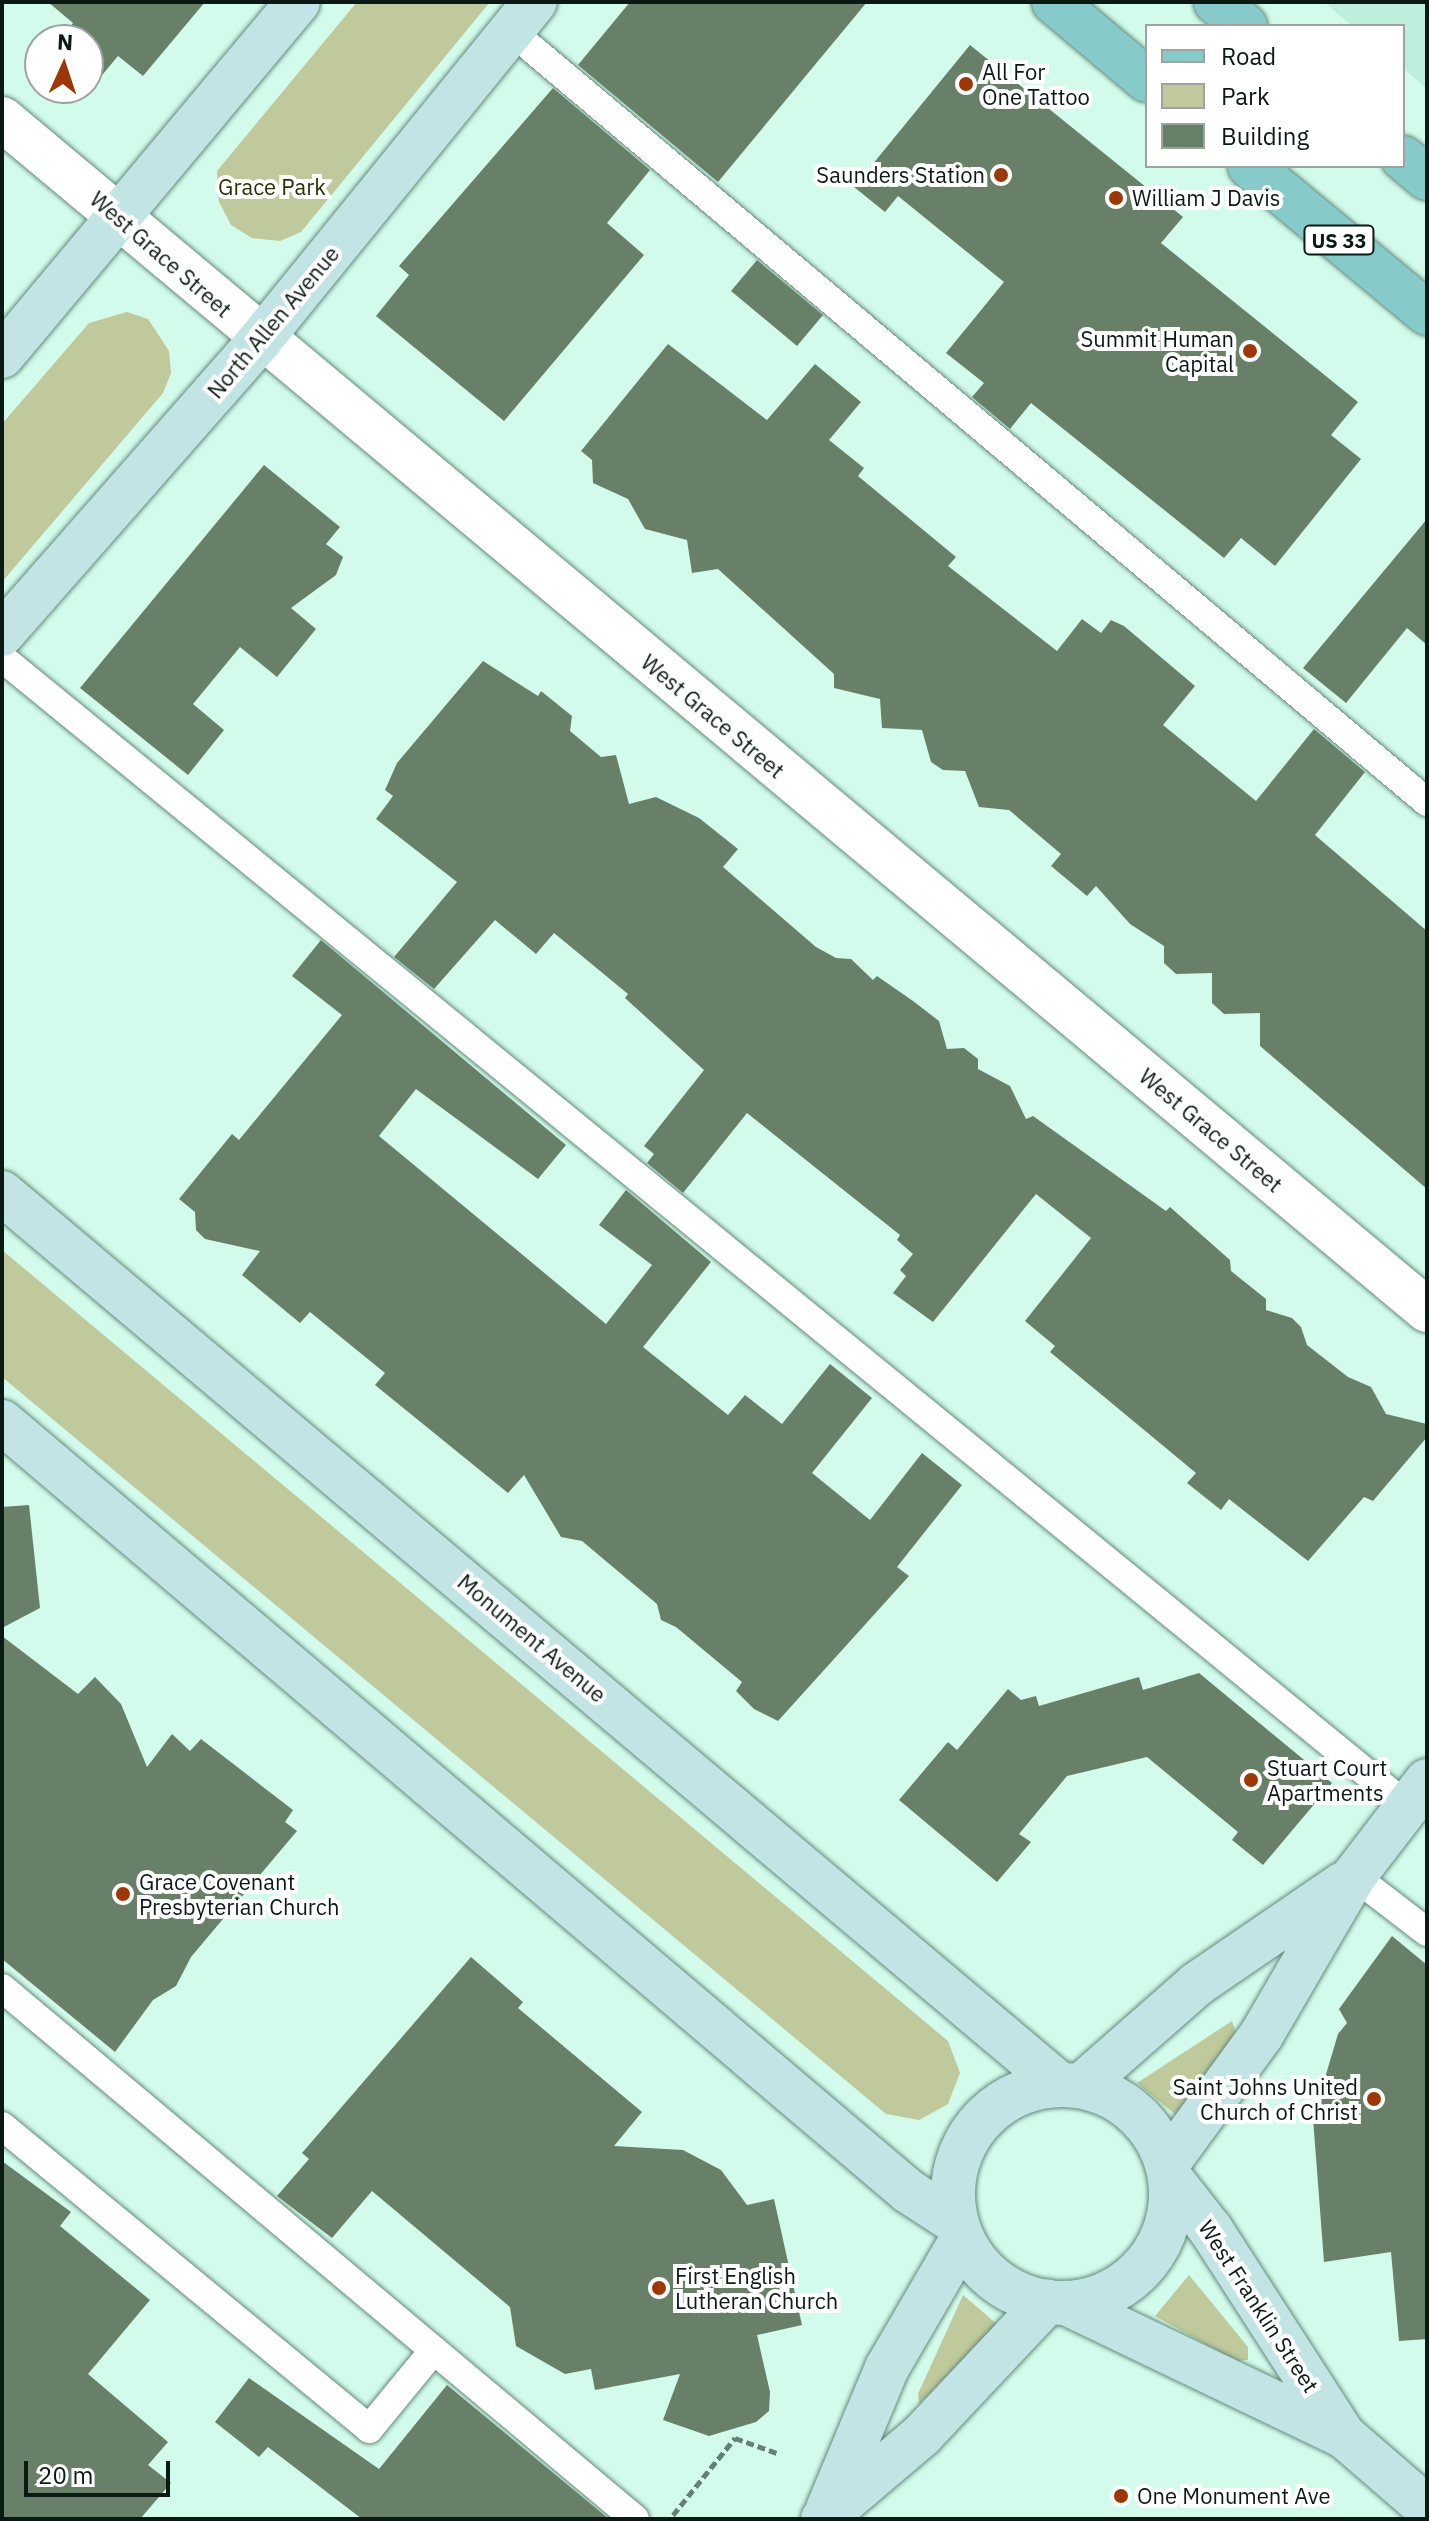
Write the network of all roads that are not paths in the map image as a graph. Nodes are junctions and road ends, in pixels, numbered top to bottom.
1 (298, 2) edge
2 (1054, 2) edge
3 (1216, 2) edge
4 (523, 16) edge
5 (1243, 24) edge
6 (1145, 78) edge
7 (2, 119) edge
8 (1405, 160) edge
9 (1252, 168) edge
10 (1427, 178) edge
11 (118, 218) junction
12 (1427, 313) edge
13 (260, 340) junction
14 (2, 356) edge
15 (2, 634) edge
16 (2, 658) edge
17 (1427, 802) edge
18 (2, 1193) edge
19 (1427, 1310) edge
20 (2, 1422) edge
21 (1417, 1793) edge
22 (1354, 1876) junction
23 (1427, 1932) edge
24 (2, 1988) edge
25 (1071, 2086) junction
26 (2, 2126) edge
27 (1169, 2171) junction
28 (959, 2230) junction
29 (1056, 2302) junction
30 (434, 2350) junction
31 (1344, 2436) junction
32 (1427, 2508) edge
33 (824, 2518) edge
34 (635, 2519) edge

1 - 11 street
2 - 6 main road
3 - 5 main road
4 - 13 street, North Allen Avenue
4 - 17 lane
7 - 11 street, West Grace Street
8 - 10 main road
9 - 12 main road, US 33
11 - 13 street, West Grace Street
11 - 14 street
13 - 15 street, North Allen Avenue
13 - 19 street, West Grace Street
16 - 21 lane
18 - 25 street, Monument Avenue
20 - 28 street
21 - 22 street
22 - 23 lane
22 - 25 street
22 - 27 street
24 - 30 lane
25 - 27 street
25 - 28 street
26 - 30 lane
27 - 29 street
27 - 31 street, West Franklin Street
28 - 29 street
28 - 33 street
29 - 31 street, West Franklin Street
29 - 33 street
30 - 34 lane
31 - 32 street, West Franklin Street

